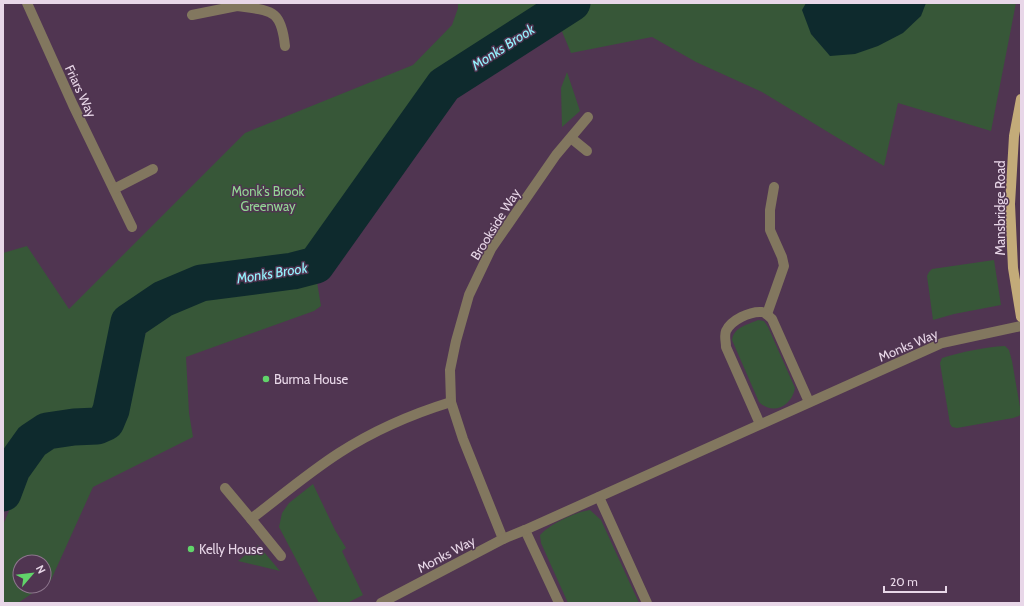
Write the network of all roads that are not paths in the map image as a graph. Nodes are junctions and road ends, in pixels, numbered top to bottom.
1 (27, 3) edge
2 (237, 4) edge
3 (192, 15) dead end
4 (285, 46) dead end
5 (1021, 99) edge
6 (588, 117) dead end
7 (571, 138) junction
8 (587, 151) dead end
9 (153, 169) dead end
10 (774, 187) dead end
11 (114, 189) junction
12 (132, 227) dead end
13 (767, 314) junction
14 (1021, 317) edge
15 (1021, 326) edge
16 (451, 402) junction
17 (810, 402) junction
18 (760, 424) junction
19 (225, 488) dead end
20 (598, 497) junction
21 (251, 519) junction
22 (526, 530) junction
23 (503, 539) junction
24 (281, 556) dead end
25 (381, 603) edge
26 (559, 603) edge
27 (647, 603) edge

1 - 11 street, Friars Way
2 - 3 street
2 - 4 street
5 - 14 main road, Mansbridge Road
6 - 7 street, Brookside Way
7 - 8 street
7 - 16 street, Brookside Way
9 - 11 street
10 - 13 street
11 - 12 street, Friars Way
13 - 17 street
13 - 18 street
15 - 17 street, Monks Way
16 - 21 street
16 - 23 street, Brookside Way
17 - 18 street, Monks Way
18 - 20 street, Monks Way
19 - 21 street
20 - 22 street, Monks Way
20 - 27 street
21 - 24 street
22 - 23 street, Monks Way
22 - 26 street
23 - 25 street, Monks Way

